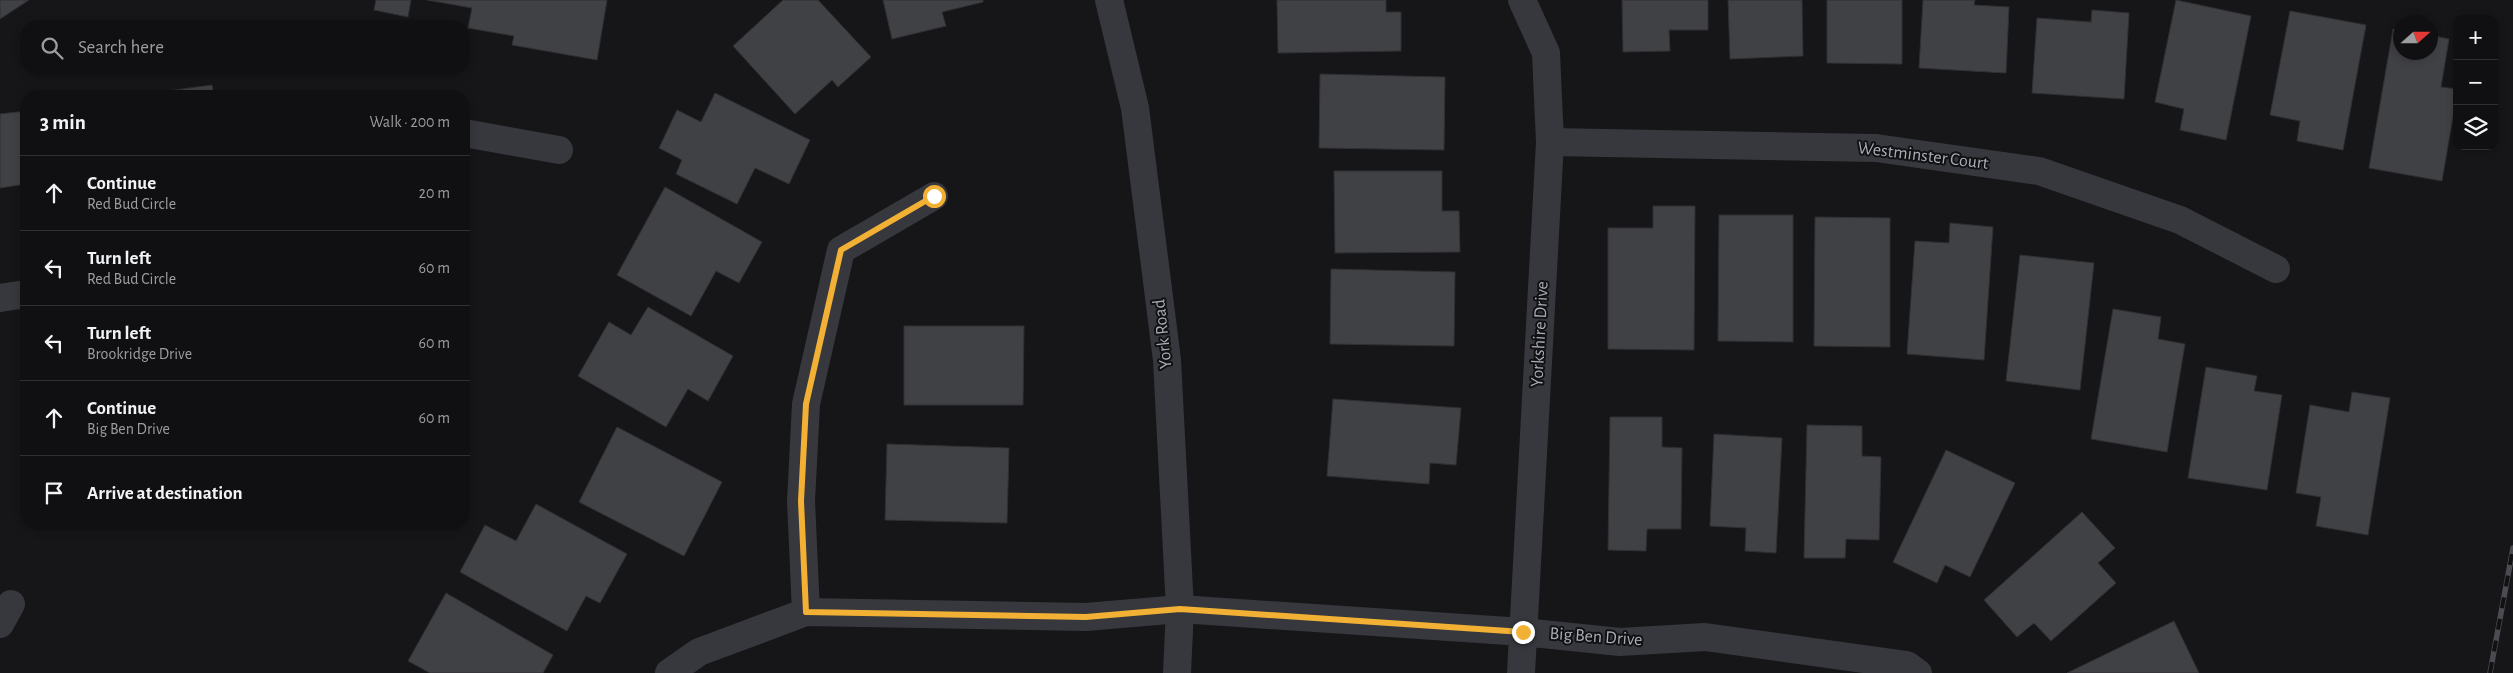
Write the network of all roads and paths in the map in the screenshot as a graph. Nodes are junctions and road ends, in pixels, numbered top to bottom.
1 (1109, 0) edge
2 (1522, 0) edge
3 (470, 134) edge
4 (1550, 142) junction
5 (559, 150) dead end
6 (934, 196) dead end
7 (2276, 269) dead end
8 (20, 295) edge
9 (0, 298) edge
10 (1180, 609) junction
11 (806, 612) junction
12 (1523, 632) junction
13 (669, 673) edge
14 (1177, 673) edge
15 (1522, 673) edge
16 (1918, 673) edge

1 - 10 street, York Road
2 - 4 street, Yorkshire Drive
3 - 5 street
4 - 7 street, Westminster Court
4 - 12 street, Yorkshire Drive
6 - 11 street
8 - 9 street
10 - 11 street, Big Ben Drive
10 - 12 street, Big Ben Drive
10 - 14 street, York Road
11 - 13 street
12 - 15 street, Yorkshire Drive
12 - 16 street, Big Ben Drive

